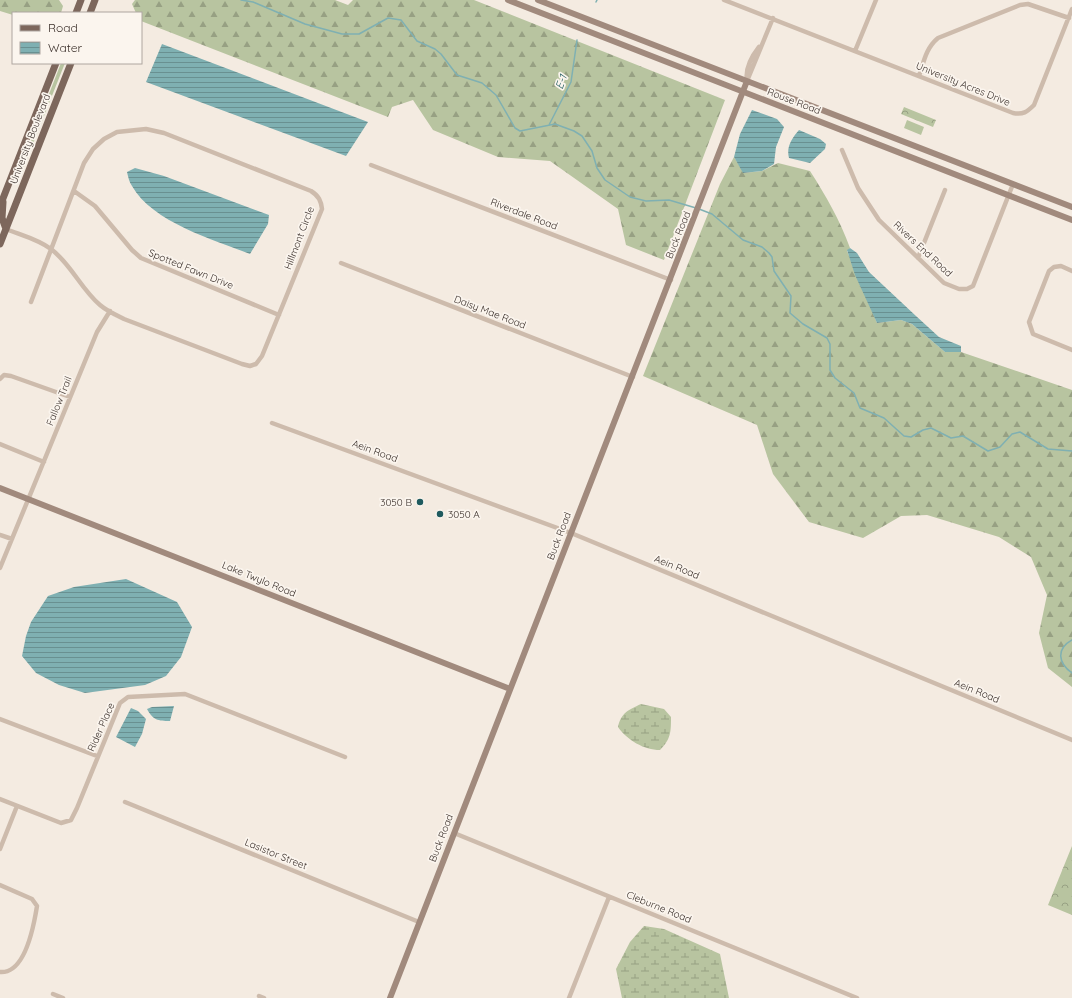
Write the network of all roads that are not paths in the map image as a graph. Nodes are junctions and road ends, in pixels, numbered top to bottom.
1 (95, 0) edge
2 (508, 0) edge
3 (538, 0) edge
4 (724, 0) edge
5 (876, 0) edge
6 (80, 1) edge
7 (1072, 9) edge
8 (91, 10) edge
9 (76, 12) edge
10 (773, 18) junction
11 (1068, 18) junction
12 (855, 51) junction
13 (56, 64) edge
14 (71, 64) edge
15 (919, 76) junction
16 (747, 82) junction
17 (743, 92) junction
18 (842, 150) dead end
19 (371, 165) dead end
20 (1013, 184) junction
21 (945, 190) dead end
22 (74, 191) junction
23 (1009, 195) junction
24 (3, 198) junction
25 (0, 206) edge
26 (1072, 207) edge
27 (1072, 220) edge
28 (6, 229) junction
29 (0, 244) edge
30 (51, 249) junction
31 (918, 258) junction
32 (341, 263) dead end
33 (1072, 271) edge
34 (671, 280) junction
35 (31, 302) dead end
36 (110, 311) junction
37 (279, 314) junction
38 (1072, 350) edge
39 (633, 377) junction
40 (0, 379) edge
41 (70, 397) junction
42 (272, 423) dead end
43 (0, 444) edge
44 (44, 462) junction
45 (0, 488) edge
46 (28, 499) junction
47 (571, 533) junction
48 (0, 535) edge
49 (12, 539) junction
50 (0, 568) edge
51 (510, 689) junction
52 (0, 719) edge
53 (1072, 740) edge
54 (97, 756) junction
55 (345, 758) dead end
56 (0, 799) edge
57 (125, 802) dead end
58 (17, 806) junction
59 (454, 833) junction
60 (0, 849) edge
61 (0, 885) edge
62 (609, 897) junction
63 (419, 922) junction
64 (0, 972) edge
65 (53, 994) dead end
66 (259, 996) dead end
67 (63, 998) edge
68 (264, 998) edge
69 (390, 998) edge
70 (570, 998) edge
71 (857, 998) edge

1 - 8 main road
2 - 17 street, Rouse Road
3 - 16 street, Rouse Road
4 - 10 street, University Acres Drive
5 - 12 street
6 - 9 main road
7 - 11 street, University Acres Drive
10 - 12 street, University Acres Drive
10 - 16 street, Buck Road
11 - 15 street
11 - 15 street, University Acres Drive
12 - 15 street, University Acres Drive
13 - 24 main road, University Boulevard
14 - 28 main road, University Boulevard
16 - 17 street, Buck Road
16 - 20 street, Rouse Road
17 - 23 street, Rouse Road
17 - 34 street, Buck Road
18 - 31 street, Rivers End Road
19 - 34 street, Riverdale Road
20 - 23 street, Rivers End Road
20 - 26 street, Rouse Road
21 - 31 street
22 - 30 street, Hillmont Circle
22 - 37 street, Spotted Fawn Drive
22 - 37 street, Hillmont Circle
23 - 27 street, Rouse Road
23 - 31 street, Rivers End Road
24 - 25 main road, University Boulevard
24 - 28 main road
28 - 29 main road, University Boulevard
28 - 30 street, Hillmont Circle
30 - 35 street
30 - 36 street, Hillmont Circle
32 - 39 street, Daisy Mae Road
33 - 38 street
34 - 39 street, Buck Road
36 - 37 street, Hillmont Circle
36 - 41 street, Fallow Trail
39 - 47 street, Buck Road
40 - 41 street
41 - 44 street, Fallow Trail
42 - 47 street, Aein Road
43 - 44 street
44 - 46 street, Fallow Trail
45 - 46 street, Lake Twylo Road
46 - 49 street, Fallow Trail
46 - 51 street, Lake Twylo Road
47 - 51 street, Buck Road
47 - 53 street, Aein Road
48 - 49 street
49 - 50 street, Fallow Trail
51 - 59 street, Buck Road
52 - 54 street
54 - 55 street, Rider Place
54 - 58 street, Rider Place
56 - 58 street, Rider Place
57 - 63 street, Lasistor Street
58 - 60 street
59 - 62 street, Cleburne Road
59 - 63 street, Buck Road
61 - 64 street
62 - 70 street
62 - 71 street, Cleburne Road
63 - 69 street, Buck Road
65 - 67 street
66 - 68 street

